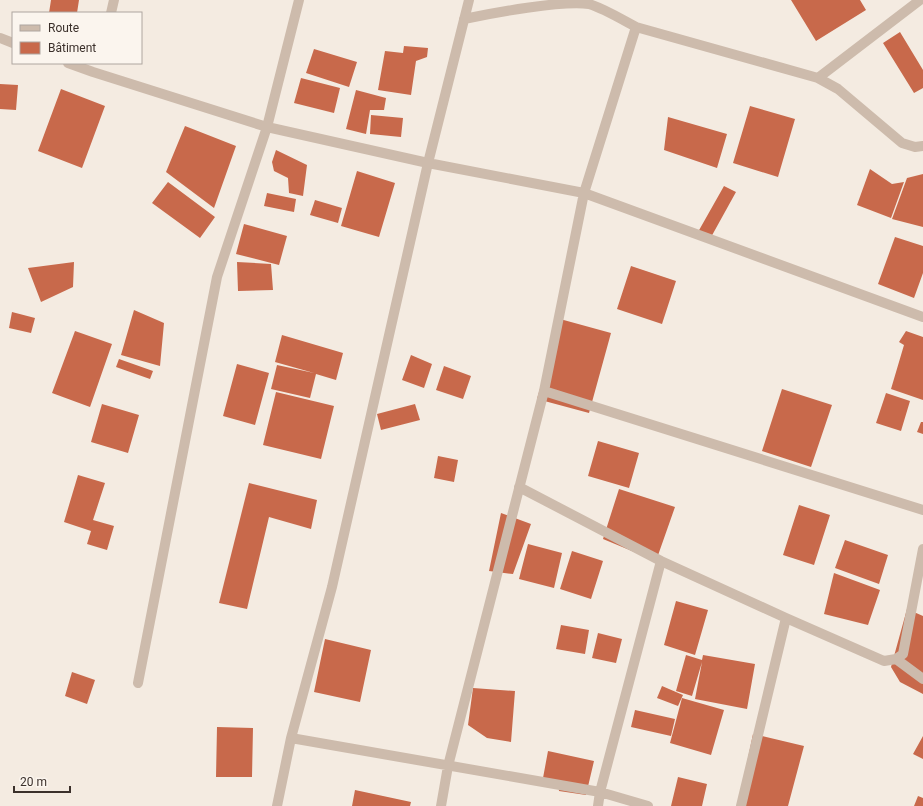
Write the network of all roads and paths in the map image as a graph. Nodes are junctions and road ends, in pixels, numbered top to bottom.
1 (114, 0) edge
2 (299, 0) edge
3 (469, 0) edge
4 (920, 0) edge
5 (110, 12) edge
6 (464, 19) junction
7 (636, 27) junction
8 (0, 38) edge
9 (12, 43) edge
10 (73, 64) edge
11 (95, 68) edge
12 (818, 78) junction
13 (267, 126) junction
14 (923, 146) edge
15 (428, 163) junction
16 (584, 193) junction
17 (923, 317) edge
18 (544, 391) junction
19 (519, 487) junction
20 (923, 510) edge
21 (923, 549) edge
22 (661, 561) junction
23 (786, 618) junction
24 (896, 659) junction
25 (923, 679) edge
26 (138, 683) dead end
27 (291, 738) junction
28 (448, 766) junction
29 (600, 792) junction
30 (277, 806) edge
31 (440, 806) edge
32 (598, 806) edge
33 (648, 806) edge
34 (741, 806) edge

1 - 5 street
2 - 13 street
3 - 6 street
4 - 12 street
6 - 7 street
6 - 15 street
7 - 12 street
7 - 16 street
8 - 9 street
10 - 11 street
11 - 13 street
12 - 14 street
13 - 15 street
13 - 26 street
15 - 16 street
15 - 27 street
16 - 17 street
16 - 18 street
18 - 19 street
18 - 20 street
19 - 22 street
19 - 28 street
21 - 24 street
22 - 23 street
22 - 29 street
23 - 24 street
23 - 34 street
24 - 25 street
27 - 28 street
27 - 30 street
28 - 29 street
28 - 31 street
29 - 32 street
29 - 33 street

